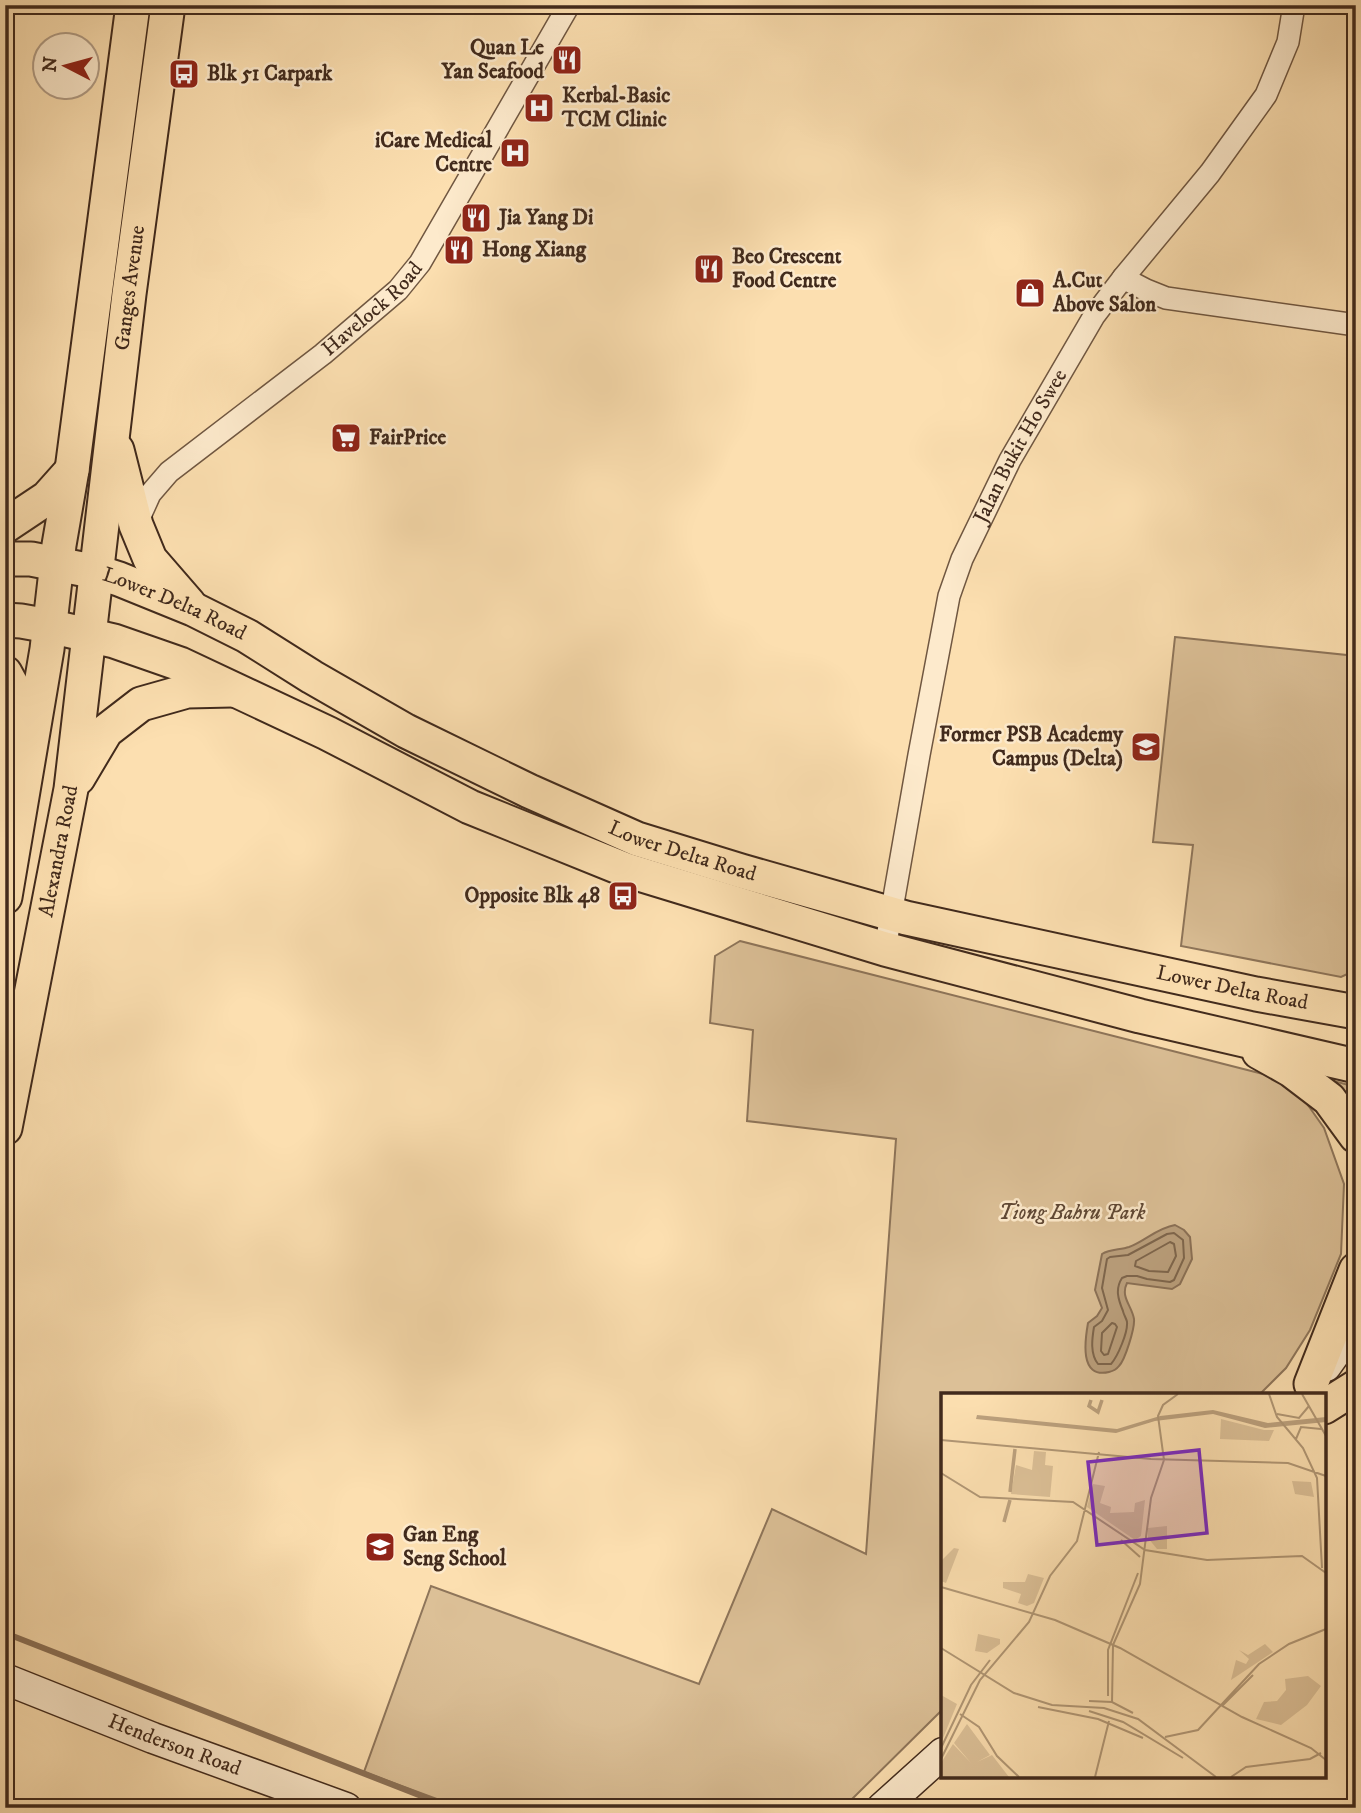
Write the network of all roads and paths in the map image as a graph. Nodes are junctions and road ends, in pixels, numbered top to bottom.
1 (133, 5) edge
2 (168, 5) edge
3 (569, 5) edge
4 (1294, 5) edge
5 (1123, 278) junction
6 (1356, 325) edge
7 (112, 432) junction
8 (72, 470) junction
9 (136, 524) junction
10 (5, 526) edge
11 (5, 559) edge
12 (57, 564) junction
13 (97, 572) junction
14 (193, 609) junction
15 (5, 620) edge
16 (49, 626) junction
17 (90, 636) junction
18 (5, 673) edge
19 (238, 690) junction
20 (29, 758) junction
21 (71, 789) junction
22 (5, 897) edge
23 (891, 914) junction
24 (885, 949) junction
25 (1352, 1010) edge
26 (1232, 1037) junction
27 (1356, 1066) edge
28 (5, 1128) edge
29 (1356, 1136) edge
30 (1356, 1270) edge
31 (1356, 1324) edge
32 (1356, 1387) edge
33 (1313, 1393) edge
34 (1314, 1393) edge
35 (1326, 1393) edge
36 (5, 1679) edge
37 (941, 1755) edge
38 (346, 1808) edge
39 (882, 1808) edge

1 - 8 main road, Ganges Avenue
2 - 7 main road, Ganges Avenue
3 - 9 street, Havelock Road
4 - 5 street, Jalan Bukit Ho Swee
5 - 6 street
5 - 23 street, Jalan Bukit Ho Swee
7 - 9 main road
7 - 13 main road, Ganges Avenue
8 - 10 main road
8 - 12 main road, Ganges Avenue
9 - 14 main road
11 - 12 main road, Lower Delta Road
12 - 13 main road, Lower Delta Road
12 - 16 main road
13 - 14 main road, Lower Delta Road
13 - 17 main road, Alexandra Road
14 - 23 main road, Lower Delta Road
15 - 16 main road, Lower Delta Road
16 - 17 main road, Lower Delta Road
16 - 20 main road
17 - 19 main road, Lower Delta Road
17 - 21 main road, Alexandra Road
18 - 20 main road
19 - 21 main road
19 - 24 main road, Lower Delta Road
20 - 22 main road
21 - 28 main road, Alexandra Road
23 - 24 street, Jalan Bukit Ho Swee
23 - 25 main road, Lower Delta Road
24 - 26 main road, Lower Delta Road
26 - 27 main road, Lower Delta Road
26 - 29 main road
30 - 33 main road
31 - 34 main road
32 - 35 main road
36 - 38 main road, Henderson Road
37 - 39 main road

